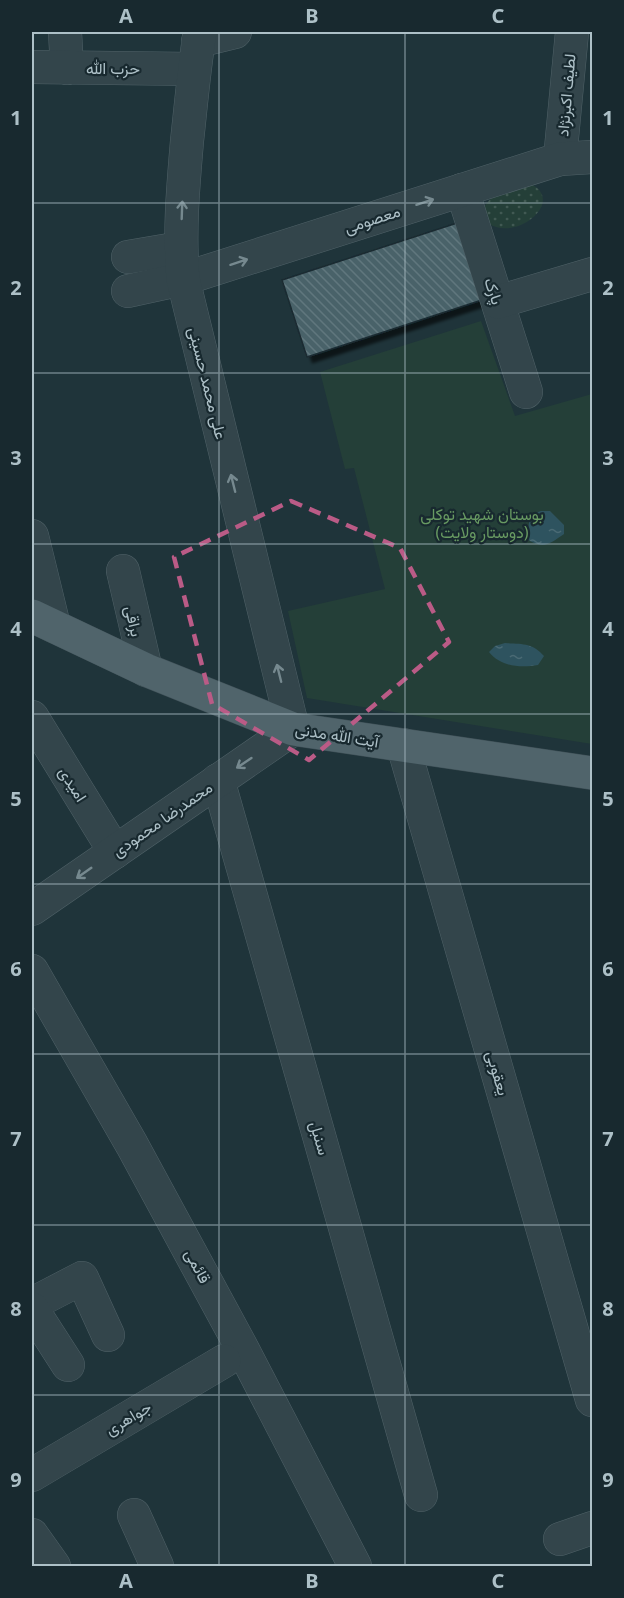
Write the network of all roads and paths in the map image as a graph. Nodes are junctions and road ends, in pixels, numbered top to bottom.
1 (65, 32) edge
2 (235, 32) edge
3 (572, 32) edge
4 (197, 47) edge
5 (32, 67) edge
6 (66, 68) junction
7 (592, 157) edge
8 (560, 159) junction
9 (462, 190) junction
10 (128, 256) dead end
11 (182, 264) junction
12 (592, 274) edge
13 (128, 291) dead end
14 (498, 302) junction
15 (526, 392) dead end
16 (32, 536) edge
17 (123, 571) dead end
18 (43, 621) edge
19 (146, 670) junction
20 (32, 717) edge
21 (293, 729) junction
22 (403, 746) junction
23 (592, 773) edge
24 (218, 780) junction
25 (115, 852) junction
26 (32, 909) edge
27 (32, 971) edge
28 (32, 1304) edge
29 (32, 1309) edge
30 (108, 1335) dead end
31 (224, 1361) dead end
32 (68, 1365) dead end
33 (592, 1400) edge
34 (32, 1475) edge
35 (421, 1495) dead end
36 (134, 1515) dead end
37 (592, 1528) edge
38 (32, 1535) edge
39 (560, 1539) dead end
40 (54, 1566) edge
41 (157, 1566) edge
42 (355, 1566) edge

1 - 6 street
2 - 4 street, حزب الله
3 - 8 street, لطیف اکبرنژاد
4 - 6 street, حزب الله
11 -> 4 street, علی محمد حسینی
5 - 6 street, حزب الله
7 - 8 street, معصومی
8 - 9 street, معصومی
11 -> 9 street, معصومی
9 - 14 street, پارک
10 - 11 street
11 - 13 street
21 -> 11 street, علی محمد حسینی
12 - 14 street
14 - 15 street, پارک
16 - 18 street
17 - 19 street, براقی
18 - 19 main road, آیت الله مدنی
19 - 21 main road, آیت الله مدنی
20 - 25 street, امیدی
21 - 22 main road, آیت الله مدنی
21 -> 24 street, محمدرضا محمودی
22 - 23 main road, آیت الله مدنی
22 - 33 street, یعقوبی
24 - 25 street, محمدرضا محمودی
24 - 35 street, سنبل
25 -> 26 street, محمدرضا محمودی
27 - 42 street, قائمی
28 - 30 street
29 - 32 street
31 - 34 street, جواهری
36 - 41 street
37 - 39 street
38 - 40 street

